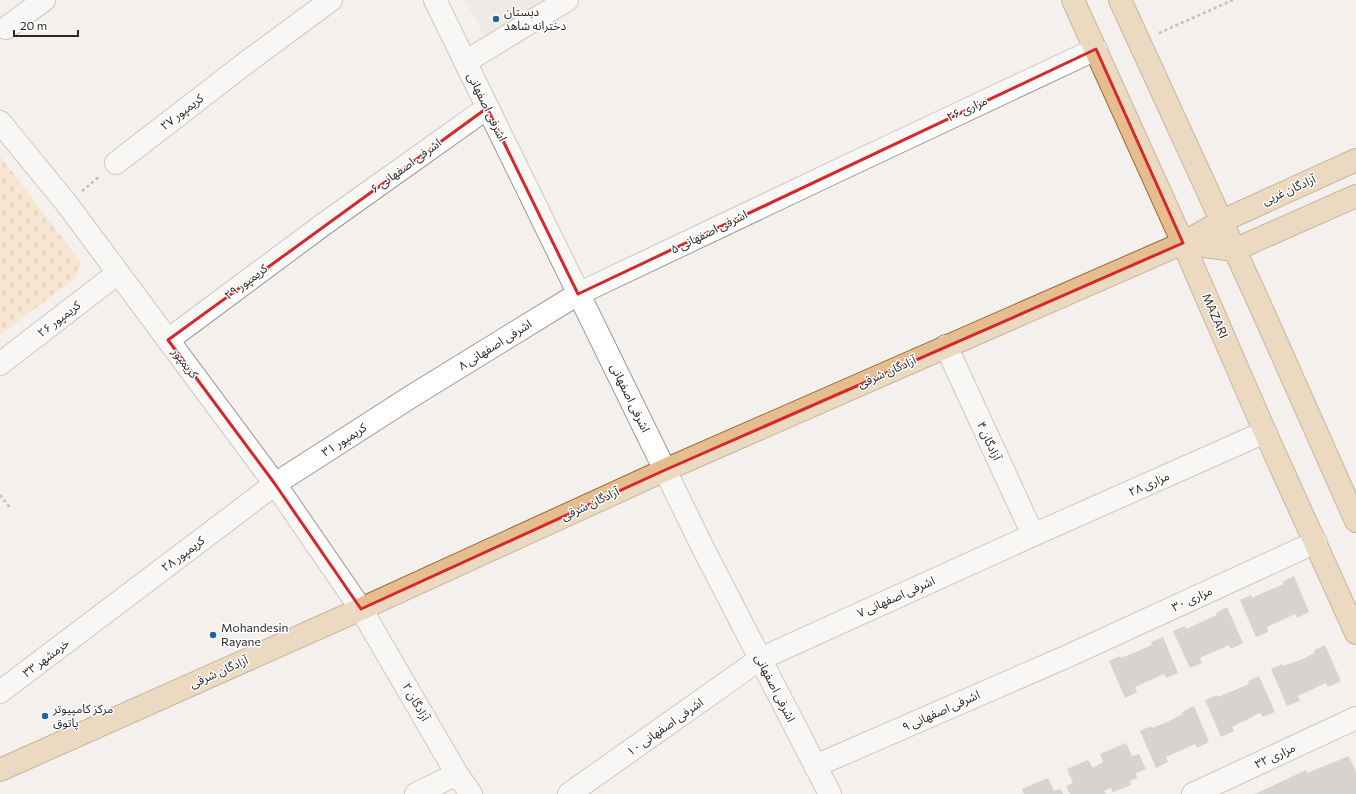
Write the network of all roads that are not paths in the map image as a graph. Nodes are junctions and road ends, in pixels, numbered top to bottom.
1 (44, 0) edge
2 (331, 0) edge
3 (435, 0) edge
4 (566, 0) edge
5 (1074, 0) edge
6 (1120, 0) edge
7 (6, 28) dead end
8 (1096, 49) junction
9 (465, 62) junction
10 (487, 108) junction
11 (0, 122) edge
12 (1356, 160) edge
13 (116, 163) road end
14 (839, 170) joint
15 (1356, 196) edge
16 (1222, 221) junction
17 (324, 224) joint
18 (1183, 243) junction
19 (1234, 250) junction
20 (118, 273) junction
21 (578, 294) junction
22 (168, 340) junction
23 (946, 346) junction
24 (0, 364) edge
25 (412, 396) joint
26 (1265, 432) junction
27 (665, 470) junction
28 (275, 484) junction
29 (1356, 521) edge
30 (1032, 535) junction
31 (1316, 542) junction
32 (362, 609) junction
33 (91, 624) joint
34 (1356, 633) edge
35 (1068, 656) joint
36 (760, 659) junction
37 (0, 692) edge
38 (1356, 718) edge
39 (815, 766) junction
40 (0, 770) edge
41 (458, 774) junction
42 (416, 794) edge
43 (471, 794) edge
44 (569, 794) edge
45 (830, 794) edge
46 (1193, 794) edge

1 - 7 street
2 - 13 street, کریمپور ۲۷
3 - 9 street, اشرفی اصفهانی
4 - 9 street
5 - 8 main road, MAZARI
6 - 16 main road
8 - 14 street, مزاری ۲۶
8 - 18 main road, MAZARI
9 - 10 street, اشرفی اصفهانی
10 - 17 street, اشرفی اصفهانی ۶
10 - 21 street, اشرفی اصفهانی
11 - 20 street, کریمپور
12 - 16 main road, آزادگان غربی
14 - 21 street, اشرفی اصفهانی ۵
15 - 19 main road
16 - 18 main road, آزادگان شرقی
16 - 19 main road
17 - 22 street, کریمپور ۲۹
18 - 19 main road
18 - 23 main road, آزادگان شرقی
18 - 26 main road, MAZARI
19 - 29 main road
20 - 22 street, کریمپور
20 - 24 street, کریمپور ۲۶
21 - 25 street, اشرفی اصفهانی ۸
21 - 27 street, اشرفی اصفهانی
22 - 28 street, کریمپور
23 - 27 main road, آزادگان شرقی
23 - 30 street, آزادگان ۴
25 - 28 street, کریمپور ۳۱
26 - 30 street, مزاری ۲۸
26 - 31 main road, MAZARI
27 - 32 main road, آزادگان شرقی
27 - 36 street, اشرفی اصفهانی
28 - 32 street, کریمپور
28 - 33 street, کریمپور ۲۸
30 - 36 street, اشرفی اصفهانی ۷
31 - 34 main road, MAZARI
31 - 35 street, مزاری ۳۰
32 - 40 main road, آزادگان شرقی
32 - 41 street, آزادگان ۲
33 - 37 street, خرمشهر ۳۳
35 - 39 street, اشرفی اصفهانی ۹
36 - 39 street, اشرفی اصفهانی
36 - 44 street, اشرفی اصفهانی ۱۰
38 - 46 street, مزاری ۳۲
39 - 45 street, اشرفی اصفهانی
41 - 42 street
41 - 43 street, آزادگان ۲

